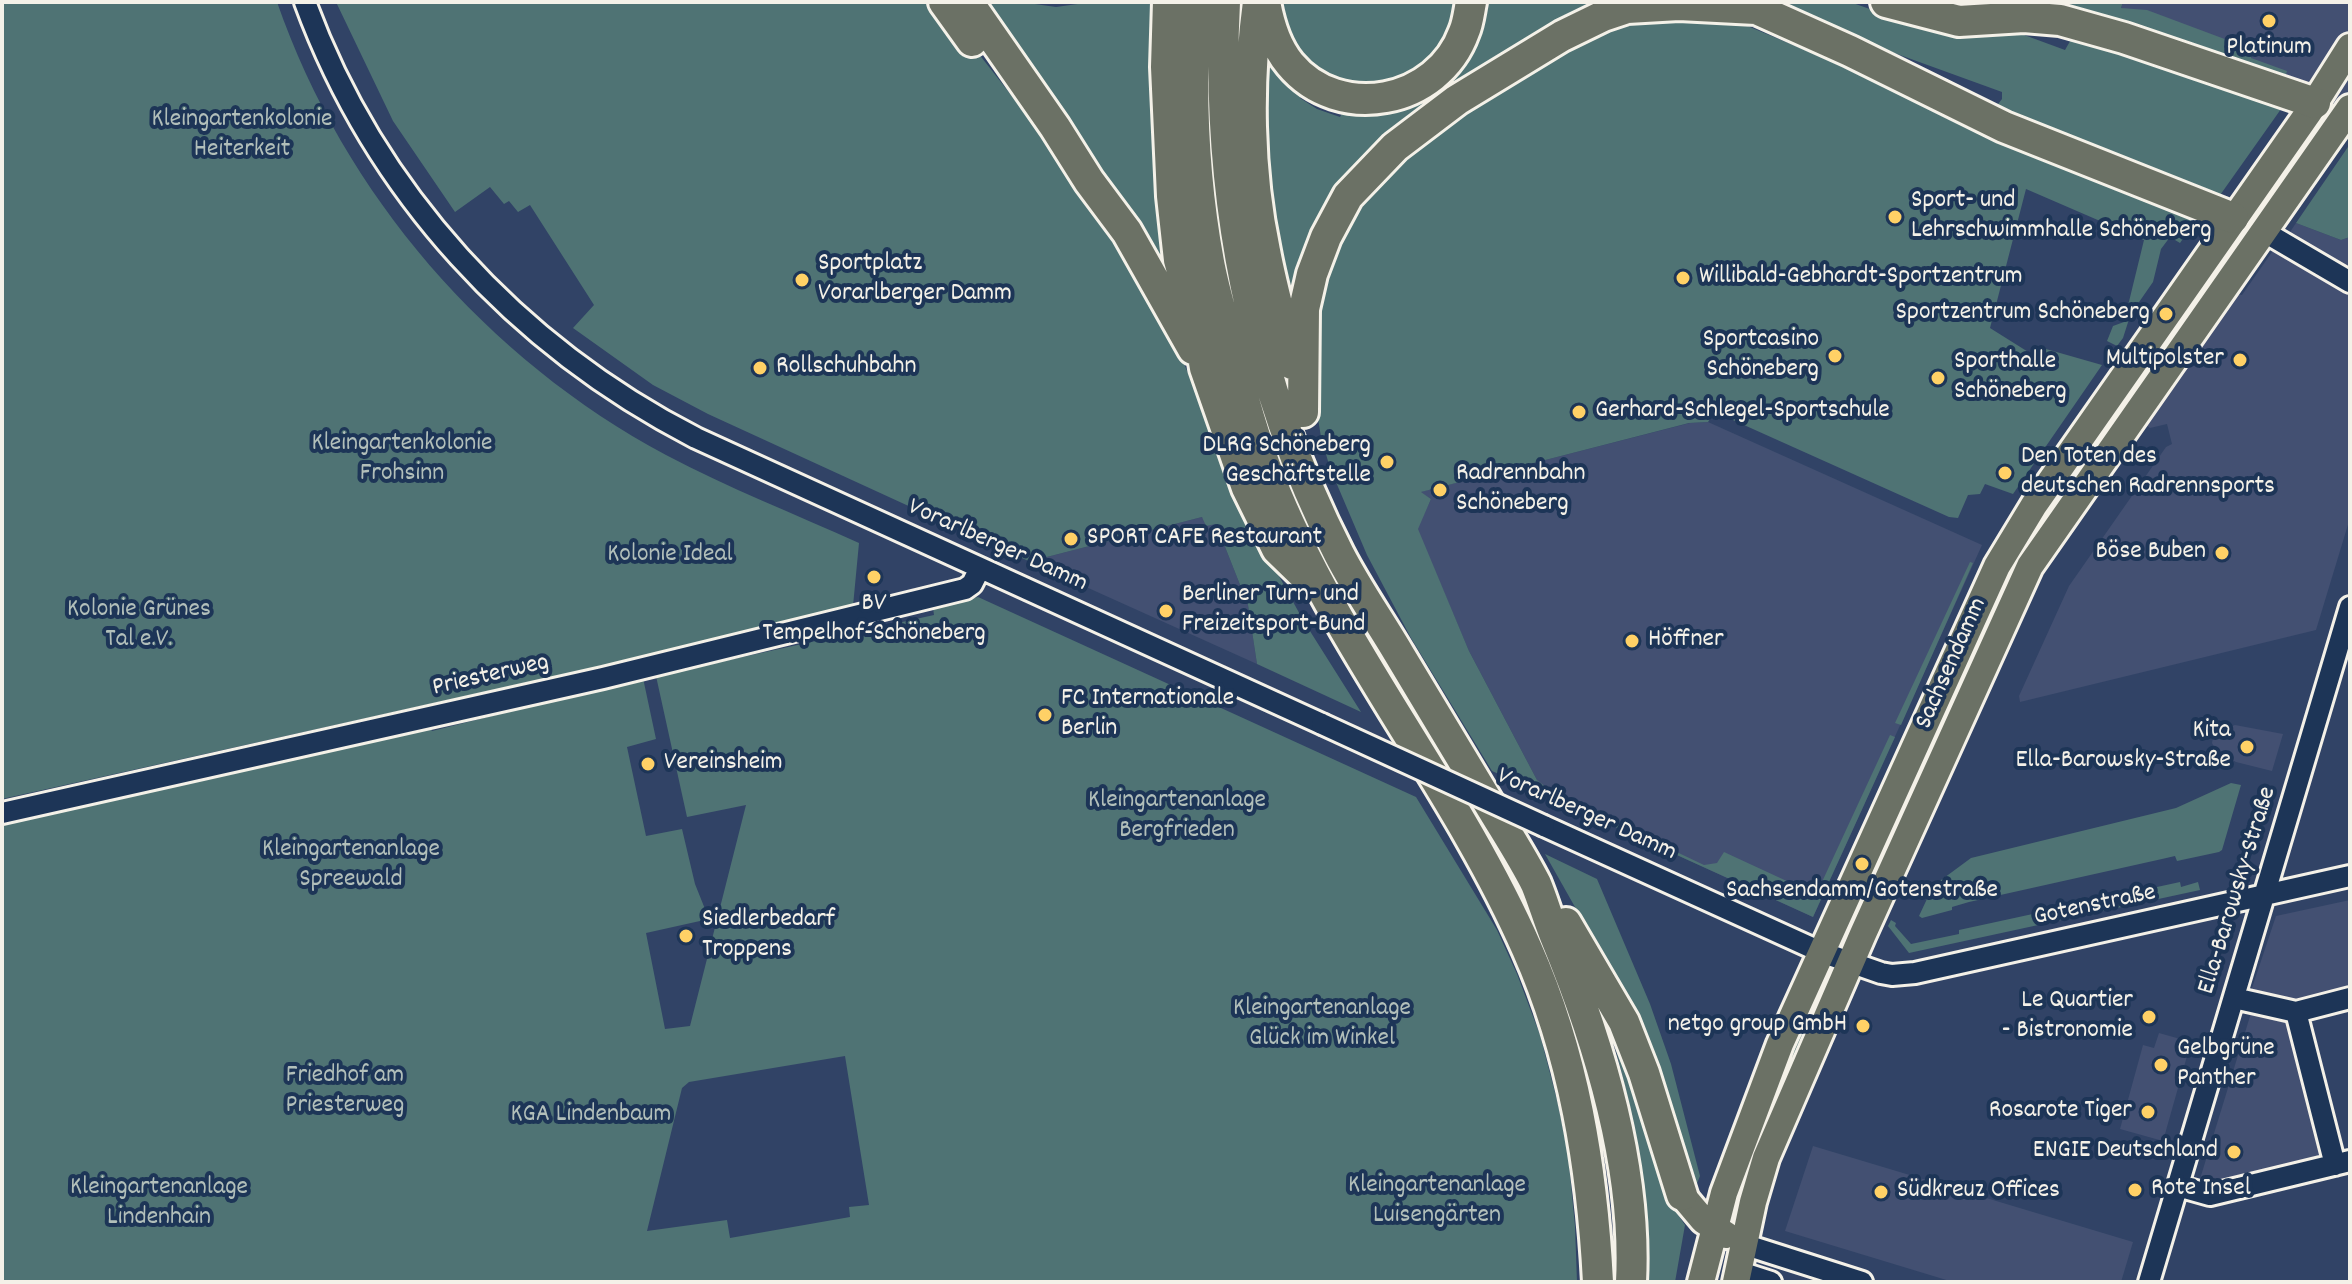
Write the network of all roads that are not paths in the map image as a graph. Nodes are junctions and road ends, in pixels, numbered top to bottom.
1 (305, 2) edge
2 (944, 2) edge
3 (968, 2) edge
4 (1168, 2) edge
5 (1196, 2) edge
6 (1225, 2) edge
7 (1258, 2) edge
8 (1265, 2) edge
9 (1471, 2) edge
10 (1886, 2) edge
11 (1988, 2) edge
12 (1748, 5) edge
13 (2045, 18) junction
14 (2350, 47) edge
15 (2328, 117) edge
16 (1089, 181) junction
17 (2233, 218) junction
18 (2268, 224) junction
19 (2350, 282) edge
20 (2130, 367) junction
21 (1205, 368) junction
22 (2156, 385) junction
23 (1303, 412) junction
24 (2025, 518) junction
25 (2051, 534) junction
26 (1338, 552) junction
27 (980, 568) junction
28 (1323, 590) junction
29 (2350, 607) edge
30 (2, 813) edge
31 (2350, 876) edge
32 (1535, 883) junction
33 (2265, 896) junction
34 (1821, 952) junction
35 (1850, 963) junction
36 (2234, 998) junction
37 (2350, 998) edge
38 (2296, 1012) junction
39 (2342, 1163) edge
40 (2178, 1186) junction
41 (1682, 1195) joint
42 (1713, 1229) junction
43 (1743, 1244) junction
44 (1737, 1277) edge
45 (1598, 1282) edge
46 (1631, 1282) edge
47 (1701, 1282) edge
48 (1771, 1282) edge
49 (1862, 1282) edge
50 (2149, 1282) edge

1 - 27 street, Vorarlberger Damm
2 - 16 highway
3 - 16 highway
4 - 21 highway
5 - 28 highway
6 - 26 highway
7 - 23 highway
8 - 9 highway
10 - 13 highway
11 - 13 highway
12 - 17 highway
12 - 23 highway
13 - 15 highway
14 - 15 main road, Sachsendamm
15 - 17 main road, Sachsendamm
15 - 18 main road, Sachsendamm
16 - 21 highway
17 - 18 main road
17 - 20 main road, Sachsendamm
18 - 19 street
18 - 22 main road, Sachsendamm
20 - 22 main road
20 - 24 main road, Sachsendamm
21 - 28 highway
22 - 25 main road, Sachsendamm
23 - 26 highway
24 - 25 main road
24 - 34 main road, Sachsendamm
25 - 35 main road, Sachsendamm
26 - 32 highway
27 - 30 street, Priesterweg
27 - 34 street, Vorarlberger Damm, bridge
28 - 45 highway
29 - 33 street, Ella-Barowsky-Straße
31 - 33 street, Gotenstraße
32 - 41 highway
32 - 46 highway
33 - 35 street, Gotenstraße
33 - 36 street, Ella-Barowsky-Straße
34 - 35 street, Vorarlberger Damm
34 - 42 main road, Sachsendamm
35 - 43 main road, Sachsendamm
36 - 38 street
36 - 40 street, Ella-Barowsky-Straße
37 - 38 street
38 - 39 street
39 - 40 street
40 - 50 street, Ella-Barowsky-Straße
41 - 42 main road
42 - 43 main road
42 - 44 main road
42 - 47 main road, Sachsendamm
43 - 44 main road, Sachsendamm
43 - 49 street
44 - 48 street

